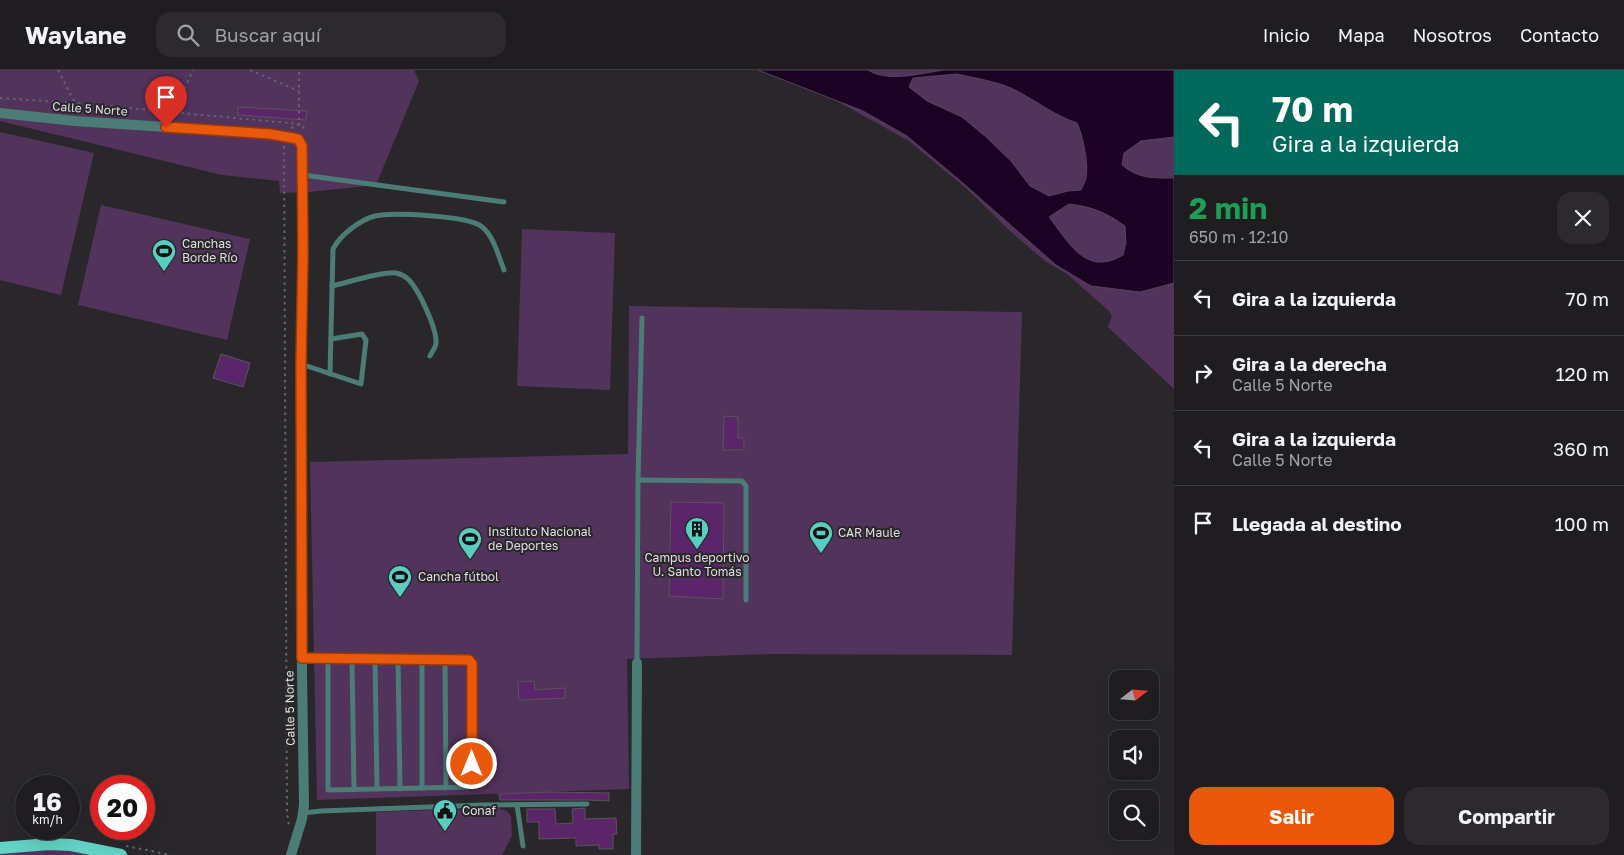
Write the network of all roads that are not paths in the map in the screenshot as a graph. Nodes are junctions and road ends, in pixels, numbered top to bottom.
1 (0, 113) edge
2 (303, 175) junction
3 (504, 202) dead end
4 (504, 270) dead end
5 (332, 286) junction
6 (642, 318) dead end
7 (331, 340) junction
8 (430, 356) dead end
9 (301, 364) junction
10 (330, 374) junction
11 (638, 480) junction
12 (746, 600) dead end
13 (302, 658) junction
14 (328, 658) junction
15 (352, 658) junction
16 (375, 658) junction
17 (398, 658) junction
18 (422, 658) junction
19 (445, 659) junction
20 (637, 663) joint
21 (422, 788) junction
22 (446, 788) junction
23 (377, 789) junction
24 (400, 789) junction
25 (354, 790) junction
26 (587, 804) dead end
27 (517, 805) junction
28 (303, 813) junction
29 (523, 846) dead end
30 (0, 848) edge
31 (121, 855) edge
32 (292, 855) edge
33 (636, 855) edge

1 - 2 street, Calle 5 Norte
2 - 3 lane
2 - 9 street, Calle 5 Norte
4 - 5 lane
5 - 7 lane
5 - 8 lane
6 - 11 lane
7 - 10 lane
7 - 10 lane
9 - 10 lane
9 - 13 street, Calle 5 Norte
11 - 12 lane
11 - 20 lane
13 - 14 lane
13 - 28 street, Calle 5 Norte
14 - 15 lane
14 - 25 lane
15 - 16 lane
15 - 25 lane
16 - 17 lane
16 - 23 lane
17 - 18 lane
17 - 24 lane
18 - 19 lane
18 - 21 lane
19 - 22 lane
19 - 22 lane
20 - 33 street
21 - 22 lane
21 - 24 lane
23 - 24 lane
23 - 25 lane
26 - 27 lane
27 - 28 lane
27 - 29 lane
28 - 32 street, Calle 5 Norte
30 - 31 main road

